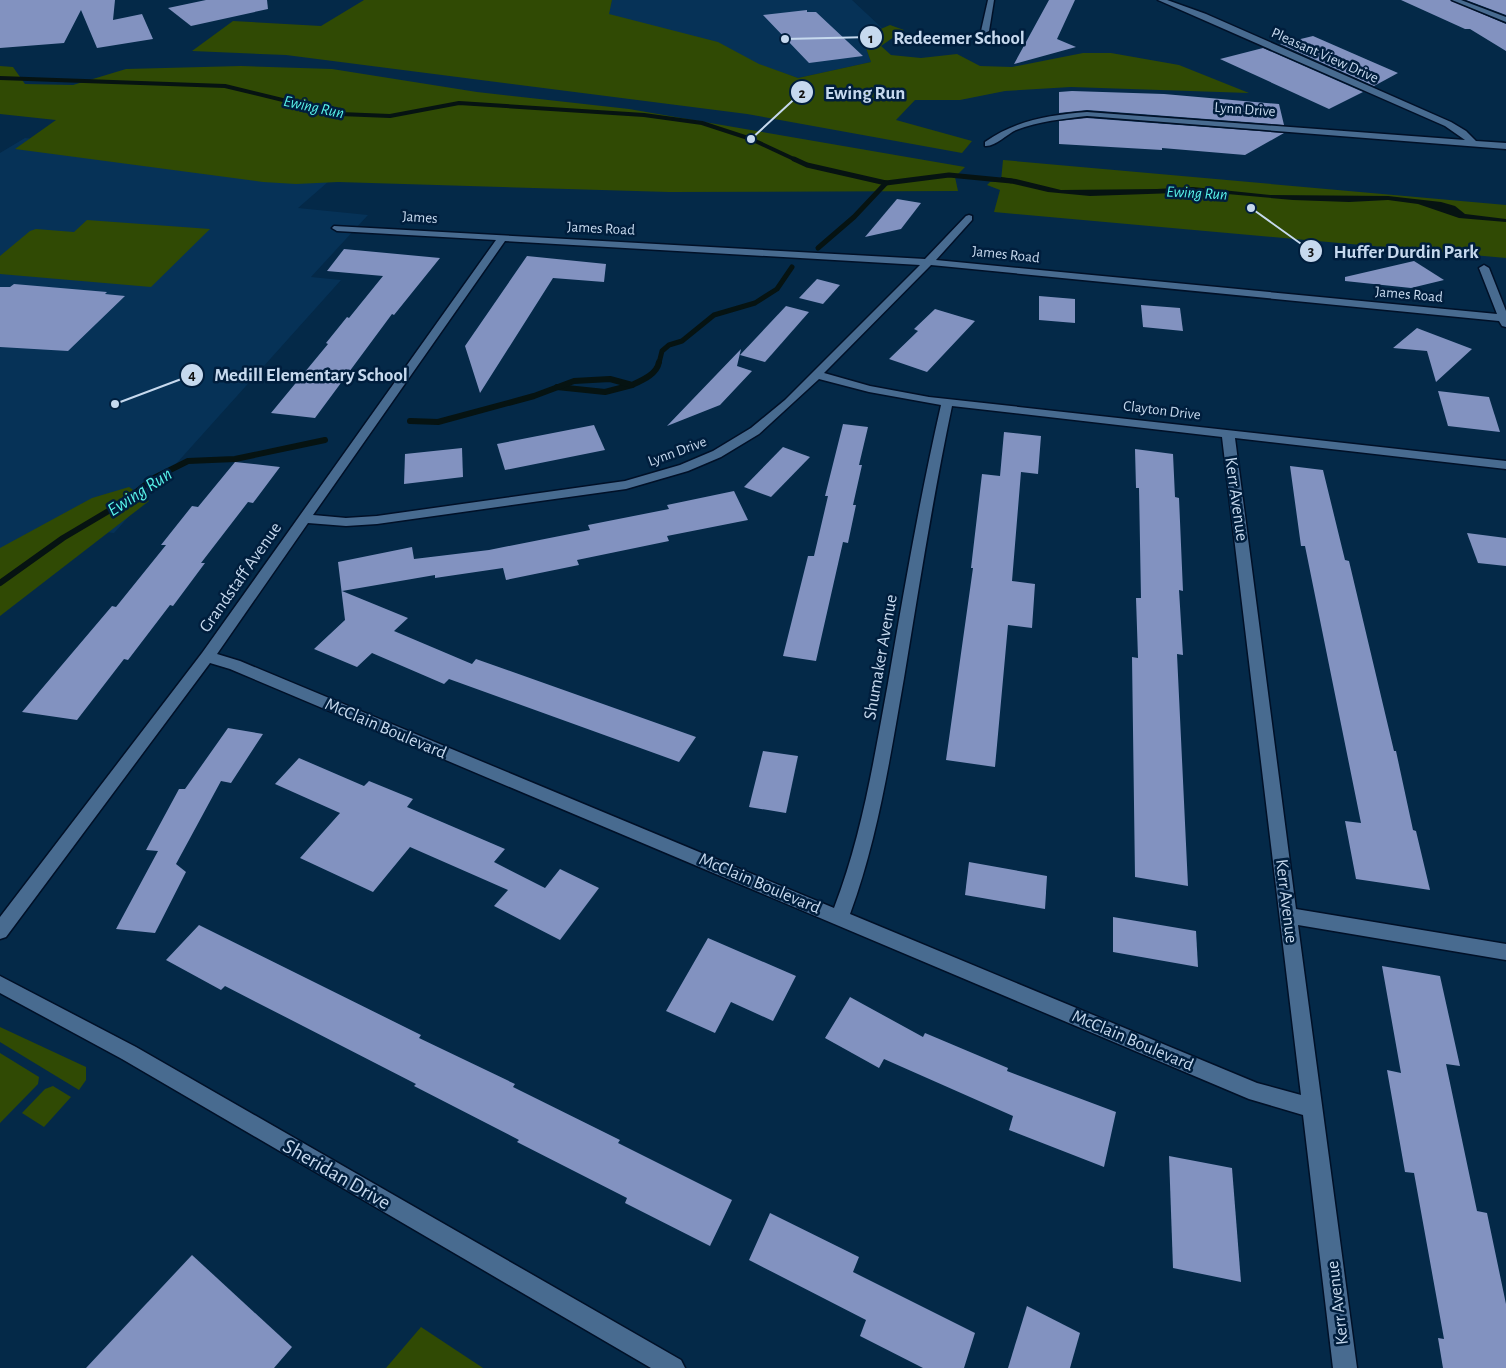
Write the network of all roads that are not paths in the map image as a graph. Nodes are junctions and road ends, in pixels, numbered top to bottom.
1 (991, 0) edge
2 (1161, 0) edge
3 (1455, 0) edge
4 (1506, 20) edge
5 (985, 31) dead end
6 (1473, 143) junction
7 (988, 144) dead end
8 (1506, 146) edge
9 (969, 218) dead end
10 (337, 228) dead end
11 (502, 238) junction
12 (928, 262) junction
13 (1484, 268) dead end
14 (1505, 320) edge
15 (817, 375) junction
16 (947, 402) junction
17 (1228, 434) junction
18 (1506, 465) edge
19 (305, 519) junction
20 (206, 657) junction
21 (840, 916) junction
22 (1290, 916) junction
23 (0, 931) edge
24 (1506, 952) edge
25 (0, 984) edge
26 (1314, 1108) junction
27 (673, 1368) edge
28 (1345, 1368) edge

1 - 5 street
2 - 6 street, Pleasant View Drive
3 - 4 street
6 - 7 street, Lynn Drive
6 - 8 street, Lynn Drive
9 - 12 street, Lynn Drive
10 - 11 street, James
11 - 12 street, James Road
11 - 19 street, Grandstaff Avenue
12 - 14 street, James Road
12 - 15 street, Lynn Drive
13 - 14 street
15 - 16 street, Clayton Drive
15 - 19 street, Lynn Drive
16 - 17 street, Clayton Drive
16 - 21 street, Shumaker Avenue
17 - 18 street, Clayton Drive
17 - 22 street, Kerr Avenue
19 - 20 street, Grandstaff Avenue
20 - 21 street, McClain Boulevard
20 - 23 street, Grandstaff Avenue
21 - 26 street, McClain Boulevard
22 - 24 street
22 - 26 street, Kerr Avenue
25 - 27 street, Sheridan Drive
26 - 28 street, Kerr Avenue

